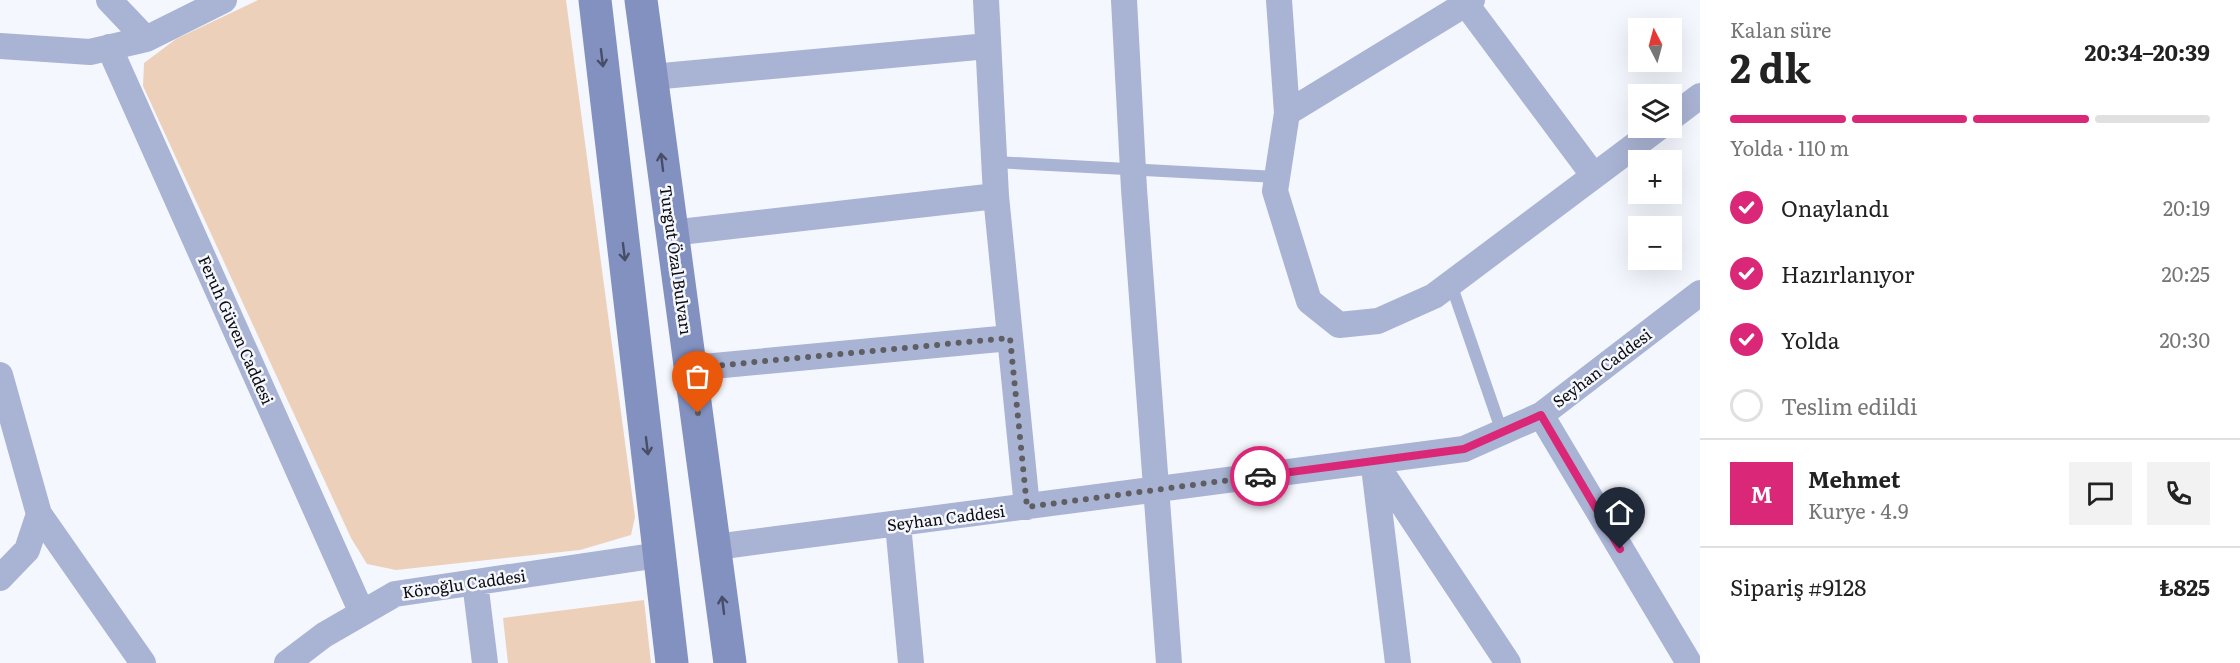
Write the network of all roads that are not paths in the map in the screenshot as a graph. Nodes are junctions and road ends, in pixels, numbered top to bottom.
1 (109, 0) edge
2 (224, 0) edge
3 (596, 0) edge
4 (641, 0) edge
5 (986, 0) edge
6 (1124, 0) edge
7 (1279, 0) edge
8 (1467, 1) edge
9 (146, 39) junction
10 (0, 46) edge
11 (988, 46) junction
12 (109, 47) junction
13 (652, 77) junction
14 (1700, 96) edge
15 (1682, 109) edge
16 (1287, 113) junction
17 (1645, 138) edge
18 (995, 162) junction
19 (1133, 170) junction
20 (1594, 176) junction
21 (1277, 177) junction
22 (996, 196) junction
23 (671, 233) junction
24 (1451, 284) junction
25 (1700, 293) edge
26 (1010, 338) junction
27 (692, 368) junction
28 (0, 375) edge
29 (1541, 415) junction
30 (1502, 432) junction
31 (1374, 461) junction
32 (1156, 490) junction
33 (1027, 507) junction
34 (39, 514) junction
35 (898, 524) junction
36 (716, 547) junction
37 (659, 555) junction
38 (0, 578) edge
39 (475, 582) junction
40 (362, 613) junction
41 (143, 663) edge
42 (287, 663) edge
43 (485, 663) edge
44 (672, 663) edge
45 (730, 663) edge
46 (911, 663) edge
47 (1170, 663) edge
48 (1398, 663) edge
49 (1508, 663) edge
50 (1689, 663) edge

1 - 9 street
2 - 9 street
3 -> 37 street
4 - 13 street, Turgut Özal Bulvarı
5 - 11 street
6 - 19 street
7 - 16 street
8 - 16 street
8 - 20 street
9 - 12 street
10 - 12 street
11 - 13 street
11 - 18 street
12 - 40 street, Feruh Güven Caddesi
23 -> 13 street, Turgut Özal Bulvarı
14 - 15 street
16 - 21 street
17 - 20 street
18 - 19 lane
18 - 22 street
19 - 21 lane
19 - 32 street
20 - 24 street
21 - 24 street
22 - 23 street
22 - 26 street
23 - 27 street, Turgut Özal Bulvarı
24 - 30 lane
25 - 29 street, Seyhan Caddesi
26 - 27 street
26 - 33 street
27 - 36 street, Turgut Özal Bulvarı
28 - 34 street
29 - 30 street, Seyhan Caddesi
29 - 50 street
30 - 31 street, Seyhan Caddesi
31 - 32 street, Seyhan Caddesi
31 - 48 street
31 - 49 street
32 - 33 street, Seyhan Caddesi
32 - 47 street
33 - 35 street, Seyhan Caddesi
34 - 38 street
34 - 41 street
35 - 36 street, Seyhan Caddesi
35 - 46 street
45 -> 36 street, Turgut Özal Bulvarı
37 - 39 street, Köroğlu Caddesi
37 - 44 street
39 - 40 street, Köroğlu Caddesi
39 - 43 street
40 - 42 street, Köroğlu Caddesi

